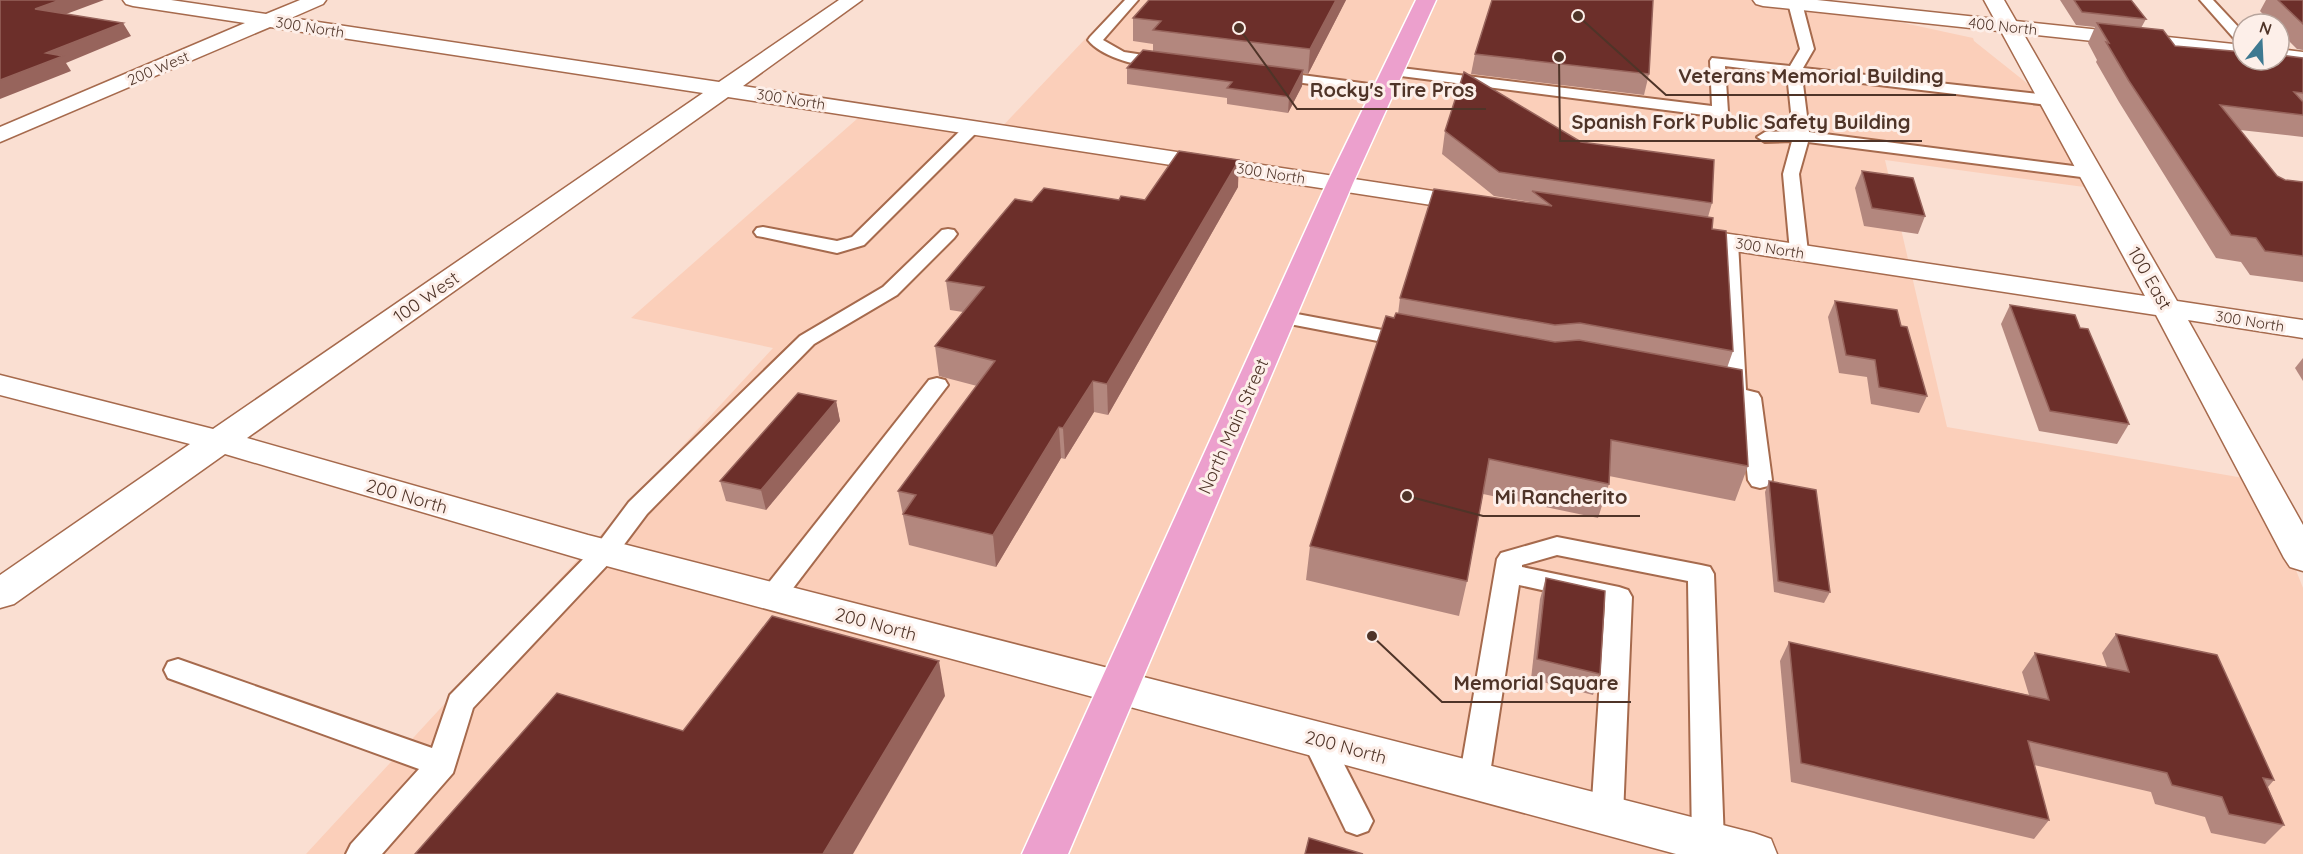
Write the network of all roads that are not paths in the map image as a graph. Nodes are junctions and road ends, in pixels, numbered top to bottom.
1 (133, 0) edge
2 (316, 0) edge
3 (852, 0) edge
4 (1132, 0) edge
5 (1426, 0) edge
6 (1763, 0) edge
7 (1994, 0) edge
8 (2206, 0) edge
9 (1795, 3) junction
10 (268, 21) junction
11 (2007, 26) junction
12 (2231, 27) edge
13 (2231, 50) edge
14 (1182, 64) edge
15 (1794, 71) junction
16 (1262, 74) edge
17 (1388, 80) junction
18 (725, 90) junction
19 (2048, 100) junction
20 (973, 127) junction
21 (0, 135) edge
22 (1802, 136) junction
23 (1765, 137) dead end
24 (2089, 173) junction
25 (1340, 183) junction
26 (1507, 208) edge
27 (1659, 231) edge
28 (763, 232) dead end
29 (948, 234) dead end
30 (1729, 242) junction
31 (1799, 252) junction
32 (2167, 308) junction
33 (1281, 317) junction
34 (2303, 329) edge
35 (1424, 344) edge
36 (0, 385) edge
37 (937, 385) dead end
38 (1700, 389) edge
39 (1735, 395) junction
40 (218, 441) junction
41 (1760, 480) dead end
42 (605, 552) junction
43 (2303, 558) edge
44 (1507, 573) junction
45 (0, 594) edge
46 (772, 597) junction
47 (178, 670) dead end
48 (1118, 687) junction
49 (1317, 740) junction
50 (442, 764) junction
51 (1474, 780) junction
52 (1607, 816) junction
53 (1358, 821) dead end
54 (1708, 842) junction
55 (362, 854) edge
56 (1045, 854) edge
57 (1754, 854) edge

1 - 10 street, 300 North
2 - 10 street, 200 West
3 - 18 street, 100 West
4 - 14 lane
5 - 17 main road, North Main Street
6 - 9 street, 400 North
7 - 11 street, 100 East
8 - 12 lane
9 - 11 street, 400 North
9 - 15 lane
10 - 18 street, 300 North
10 - 21 street, 200 West
11 - 13 street, 400 North
11 - 19 street, 100 East
15 - 17 lane
15 - 19 lane
15 - 22 lane
16 - 17 lane
17 - 25 main road, North Main Street
18 - 20 street, 300 North
18 - 40 street, 100 West
19 - 24 street, 100 East
20 - 25 street, 300 North
20 - 28 lane
22 - 23 lane
22 - 24 lane
22 - 31 lane
24 - 32 street, 100 East
25 - 26 street, 300 North
25 - 33 main road, North Main Street
27 - 30 street, 300 North
29 - 42 lane
30 - 31 street, 300 North
30 - 39 lane
31 - 32 street, 300 North
32 - 34 street, 300 North
32 - 43 street, 100 East
33 - 35 lane
33 - 48 main road, North Main Street
36 - 40 street, 200 North
37 - 46 lane
38 - 39 lane
39 - 41 lane
40 - 42 street, 200 North
40 - 45 street, 100 West
42 - 46 street, 200 North
42 - 50 lane
44 - 51 lane
44 - 52 lane
44 - 54 lane
46 - 48 street, 200 North
47 - 50 lane
48 - 49 street, 200 North
48 - 56 main road, North Main Street
49 - 51 street, 200 North
49 - 53 lane
50 - 55 lane
51 - 52 street, 200 North
52 - 54 street, 200 North
54 - 57 street, 200 North

